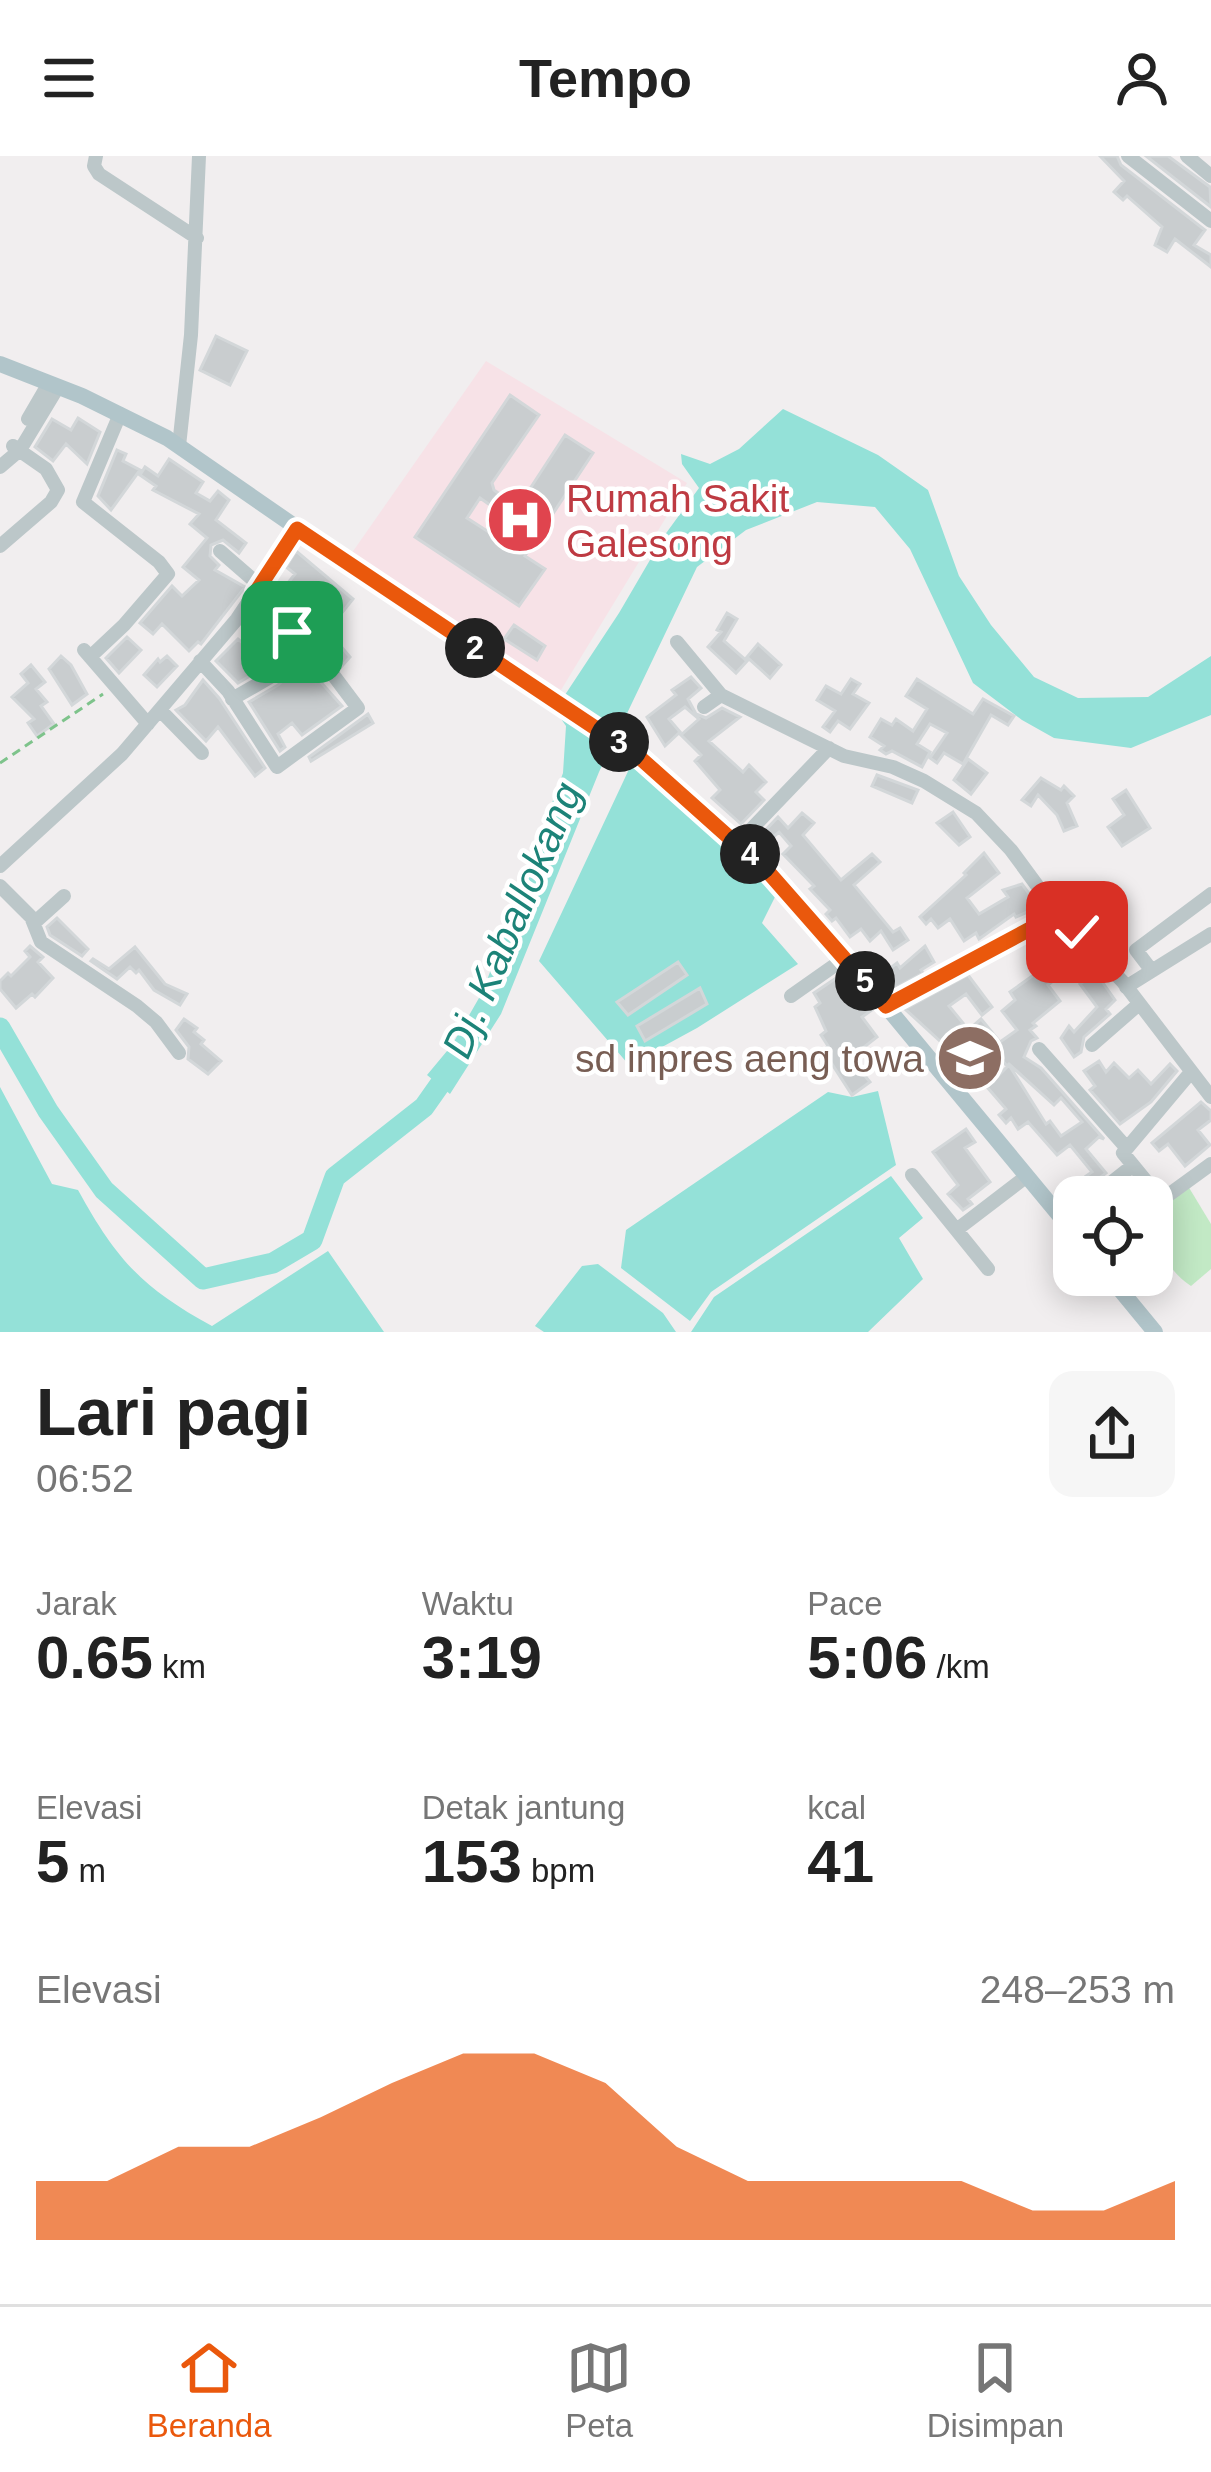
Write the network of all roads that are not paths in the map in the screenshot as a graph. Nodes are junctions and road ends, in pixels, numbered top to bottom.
1 (96, 156) edge
2 (199, 156) edge
3 (1128, 156) edge
4 (1186, 156) edge
5 (1211, 176) edge
6 (1211, 221) edge
7 (197, 238) junction
8 (0, 364) edge
9 (53, 384) junction
10 (120, 414) junction
11 (179, 446) junction
12 (10, 456) edge
13 (297, 529) junction
14 (0, 546) edge
15 (220, 551) dead end
16 (257, 588) junction
17 (677, 642) dead end
18 (302, 645) junction
19 (200, 661) junction
20 (721, 695) junction
21 (232, 698) junction
22 (704, 707) dead end
23 (160, 710) junction
24 (148, 724) junction
25 (829, 748) junction
26 (202, 754) dead end
27 (738, 843) junction
28 (0, 866) edge
29 (0, 886) edge
30 (1211, 895) edge
31 (64, 896) dead end
32 (1058, 914) junction
33 (34, 923) junction
34 (1211, 934) edge
35 (845, 958) junction
36 (1151, 971) junction
37 (1126, 987) junction
38 (791, 996) dead end
39 (1139, 1004) junction
40 (886, 1006) junction
41 (1092, 1045) dead end
42 (1039, 1048) dead end
43 (179, 1053) dead end
44 (1191, 1072) junction
45 (1211, 1097) edge
46 (1125, 1147) junction
47 (1211, 1164) edge
48 (1131, 1167) junction
49 (912, 1175) dead end
50 (1027, 1176) junction
51 (1120, 1176) edge
52 (1053, 1203) edge
53 (959, 1228) junction
54 (988, 1269) dead end
55 (1125, 1296) edge
56 (1155, 1332) edge

1 - 7 street
2 - 7 street
3 - 6 street
4 - 5 street
7 - 11 street
8 - 9 main road
9 - 10 main road
9 - 12 street
10 - 11 main road
10 - 24 street
11 - 13 main road
12 - 14 street
13 - 16 street
13 - 27 main road
15 - 16 street
16 - 18 street
16 - 19 street
17 - 20 street
18 - 21 street
18 - 21 street
19 - 21 street
19 - 23 street
20 - 22 street
20 - 25 street
23 - 24 street
23 - 26 street
24 - 28 street
25 - 27 street
25 - 32 street
27 - 35 main road
29 - 33 street
30 - 36 street
31 - 33 street
32 - 37 street
32 - 40 street
33 - 43 street
34 - 36 street
35 - 38 street
35 - 40 main road
36 - 37 street
37 - 39 street
39 - 41 street
39 - 44 street
40 - 50 main road
42 - 46 street
44 - 45 street
44 - 46 street
46 - 48 street
47 - 48 street
48 - 51 street
49 - 53 street
50 - 52 main road
50 - 53 street
53 - 54 street
55 - 56 main road

